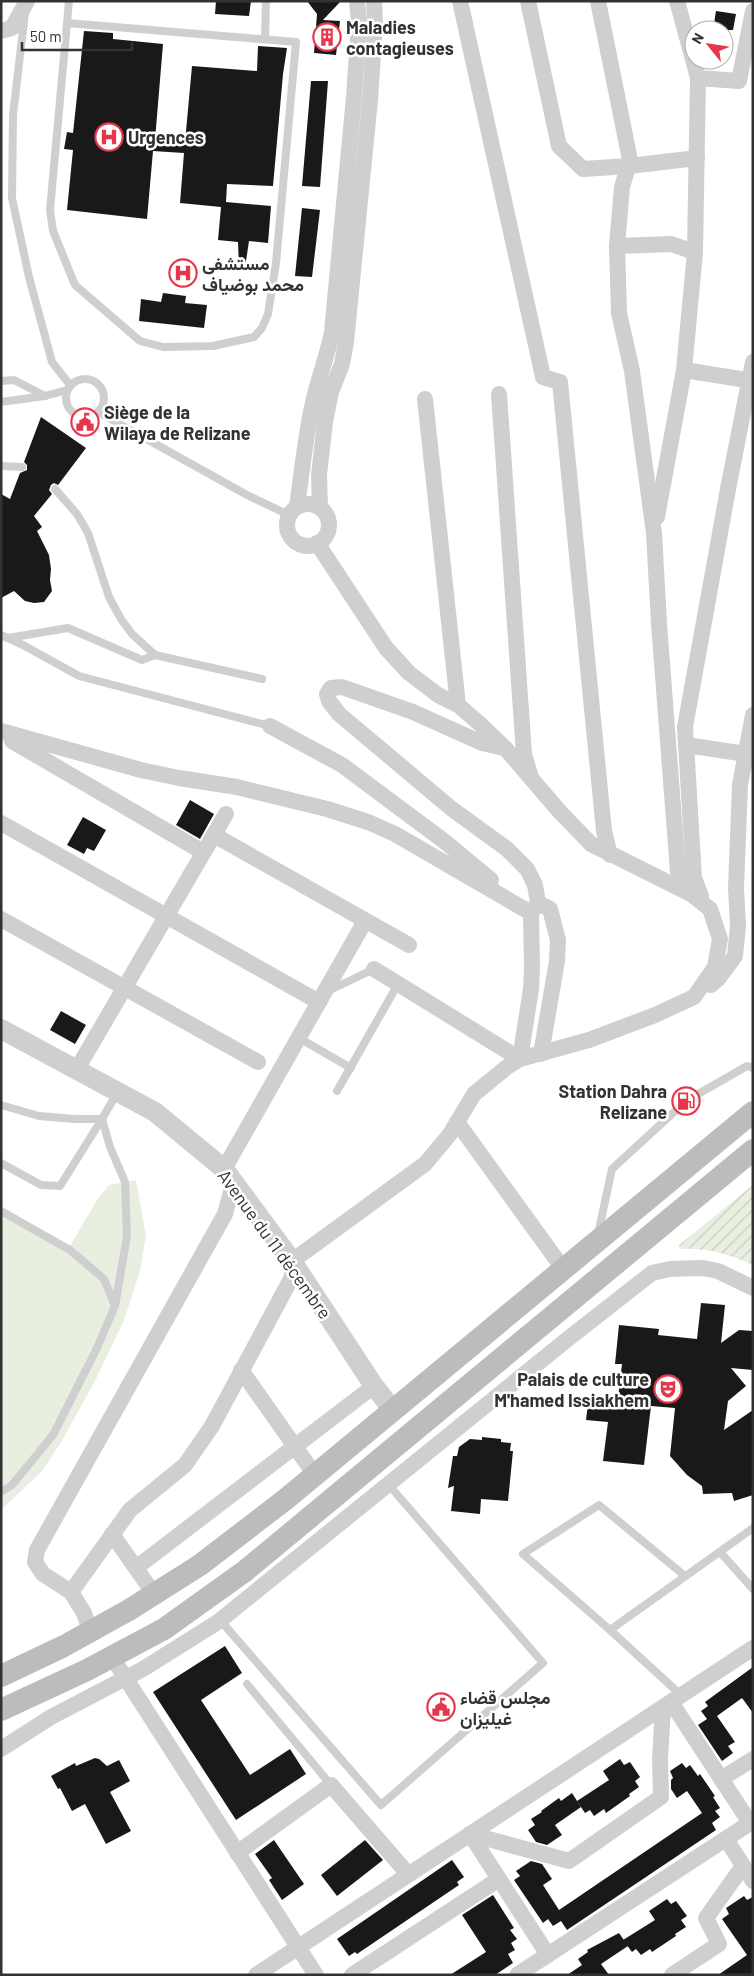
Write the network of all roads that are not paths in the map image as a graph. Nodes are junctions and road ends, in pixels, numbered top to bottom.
1 (27, 1) edge
2 (68, 1) edge
3 (266, 1) edge
4 (357, 1) edge
5 (374, 1) edge
6 (460, 1) edge
7 (528, 1) edge
8 (598, 1) edge
9 (677, 1) edge
10 (753, 11) edge
11 (67, 23) junction
12 (1, 31) edge
13 (265, 39) junction
14 (698, 78) junction
15 (697, 158) junction
16 (629, 166) junction
17 (617, 246) junction
18 (695, 252) junction
19 (753, 362) edge
20 (684, 370) junction
21 (1, 381) edge
22 (751, 381) edge
23 (69, 387) junction
24 (500, 394) dead end
25 (45, 396) junction
26 (425, 399) dead end
27 (1, 402) edge
28 (98, 412) junction
29 (1, 466) edge
30 (22, 467) dead end
31 (55, 489) dead end
32 (320, 508) junction
33 (293, 511) junction
34 (654, 533) junction
35 (317, 544) junction
36 (4, 637) edge
37 (155, 655) junction
38 (262, 679) dead end
39 (458, 705) junction
40 (753, 715) edge
41 (270, 726) joint
42 (1, 733) edge
43 (686, 745) junction
44 (504, 748) junction
45 (749, 755) edge
46 (531, 778) junction
47 (226, 814) dead end
48 (1, 823) edge
49 (214, 835) junction
50 (204, 852) junction
51 (610, 855) junction
52 (691, 894) junction
53 (705, 905) junction
54 (535, 908) junction
55 (166, 916) junction
56 (1, 919) edge
57 (365, 921) junction
58 (409, 945) dead end
59 (374, 968) joint
60 (398, 984) junction
61 (124, 987) junction
62 (694, 997) junction
63 (321, 998) junction
64 (1, 1029) edge
65 (299, 1038) junction
66 (541, 1054) junction
67 (520, 1059) junction
68 (258, 1062) dead end
69 (351, 1068) junction
70 (753, 1068) edge
71 (77, 1069) junction
72 (337, 1091) dead end
73 (118, 1092) junction
74 (1, 1105) edge
75 (753, 1112) edge
76 (102, 1119) junction
77 (457, 1122) junction
78 (748, 1155) edge
79 (1, 1162) edge
80 (229, 1175) junction
81 (1, 1211) edge
82 (597, 1242) junction
83 (292, 1261) junction
84 (564, 1270) junction
85 (753, 1288) edge
86 (114, 1306) junction
87 (241, 1370) junction
88 (374, 1386) junction
89 (393, 1410) junction
90 (295, 1447) junction
91 (314, 1475) junction
92 (388, 1484) junction
93 (1, 1492) edge
94 (753, 1528) edge
95 (112, 1534) junction
96 (720, 1552) junction
97 (137, 1567) junction
98 (685, 1576) junction
99 (753, 1589) edge
100 (71, 1592) junction
101 (154, 1594) junction
102 (220, 1620) junction
103 (610, 1630) junction
104 (90, 1631) junction
105 (753, 1648) edge
106 (112, 1657) junction
107 (1, 1676) edge
108 (124, 1679) junction
109 (247, 1684) dead end
110 (672, 1701) junction
111 (1, 1710) edge
112 (1, 1749) edge
113 (753, 1759) edge
114 (721, 1779) junction
115 (331, 1785) junction
116 (751, 1822) edge
117 (470, 1834) junction
118 (726, 1839) junction
119 (237, 1853) junction
120 (408, 1874) junction
121 (750, 1876) edge
122 (499, 1879) junction
123 (298, 1947) junction
124 (548, 1955) junction
125 (526, 1973) edge
126 (256, 1975) edge
127 (316, 1975) edge
128 (352, 1975) edge
129 (672, 1975) edge

1 - 12 street
1 - 23 lane
2 - 11 lane
3 - 13 lane
4 - 33 street
5 - 32 street
6 - 51 street
7 - 16 street
8 - 16 street
9 - 14 street
10 - 14 street
11 - 13 lane
11 - 13 lane
14 - 15 street
15 - 16 street
15 - 18 street
16 - 17 street
17 - 18 street
17 - 34 street
18 - 20 street
19 - 22 street
20 - 22 street
20 - 34 street
21 - 25 lane
22 - 43 street
23 - 25 lane
23 - 28 lane
23 - 28 lane
24 - 46 street
25 - 27 lane
26 - 39 street
28 - 33 lane
29 - 30 lane
31 - 37 lane
32 - 33 street
32 - 35 street
33 - 35 street
34 - 52 street
35 - 39 street
36 - 37 lane
36 - 41 lane
37 - 38 lane
39 - 44 street
40 - 45 street
41 - 54 street
42 - 50 street
42 - 54 street
43 - 45 street
43 - 53 street
44 - 46 street
44 - 54 street
45 - 62 street
46 - 51 street
47 - 49 street
48 - 55 street
49 - 50 street
49 - 57 street
50 - 55 street
51 - 52 street
52 - 53 street
53 - 62 street
54 - 66 street
54 - 67 street
55 - 61 street
55 - 63 street
56 - 61 street
57 - 58 street
57 - 63 street
59 - 60 street
59 - 63 lane
60 - 67 street
60 - 69 lane
61 - 68 street
61 - 71 street
62 - 66 street
63 - 65 street
64 - 71 street, Avenue du 11 décembre
65 - 69 lane
65 - 80 street
66 - 67 street
67 - 77 street
69 - 72 lane
70 - 82 lane
71 - 73 street, Avenue du 11 décembre
73 - 76 lane
73 - 80 street, Avenue du 11 décembre
74 - 76 lane
75 - 82 main road
76 - 79 lane
76 - 86 lane
77 - 83 street
77 - 84 street
78 - 106 main road
80 - 83 street, Avenue du 11 décembre
80 - 100 street
81 - 86 lane
82 - 84 main road
83 - 87 street
83 - 88 street, Avenue du 11 décembre
84 - 89 main road
85 - 92 street
86 - 93 lane
87 - 90 street
87 - 95 street
88 - 89 street, Avenue du 11 décembre
88 - 90 street
89 - 91 main road
90 - 91 street
90 - 97 street
91 - 101 main road
92 - 102 street
92 - 102 lane
94 - 96 lane
95 - 97 street
95 - 100 street
96 - 98 lane
96 - 99 lane
97 - 101 street
98 - 103 lane
98 - 103 lane
100 - 104 street
101 - 104 main road
102 - 108 street
103 - 110 lane
104 - 107 main road
105 - 110 street
106 - 108 street
106 - 111 main road
108 - 112 street
108 - 119 street
109 - 115 lane
110 - 114 street
110 - 117 street
110 - 117 street
113 - 114 street
114 - 116 street
115 - 119 street
115 - 120 street
116 - 118 street
117 - 120 street
117 - 122 street
118 - 121 street
118 - 124 street
119 - 123 street
120 - 123 street
121 - 129 street
122 - 124 street
122 - 128 street
123 - 126 street
123 - 127 street
124 - 125 street

